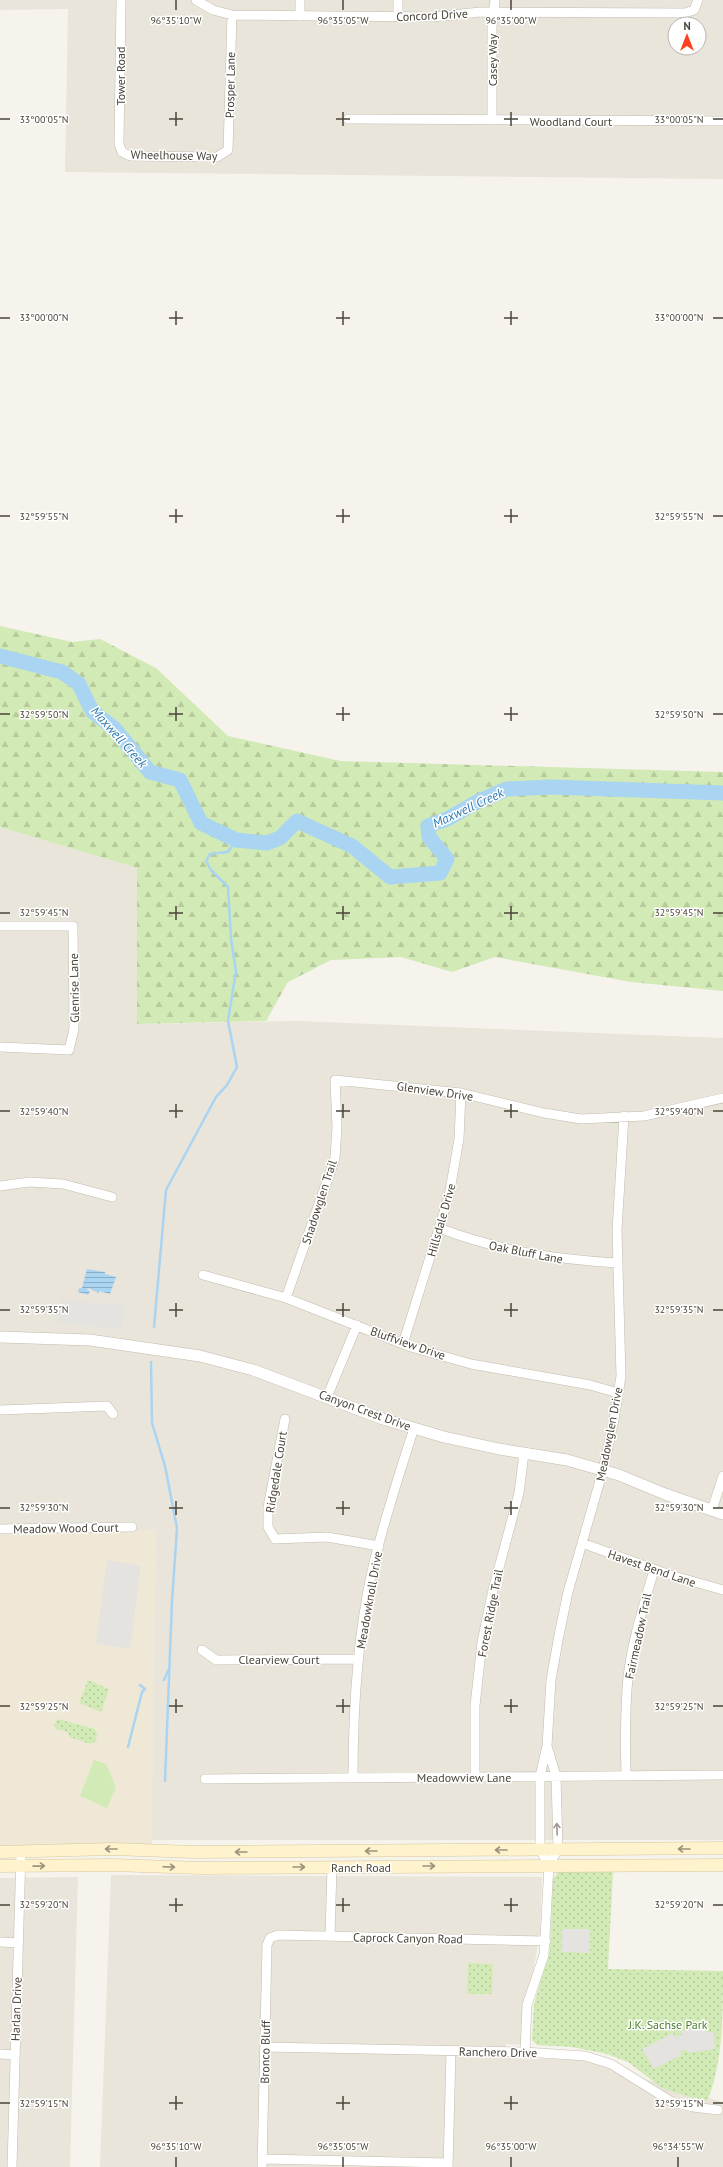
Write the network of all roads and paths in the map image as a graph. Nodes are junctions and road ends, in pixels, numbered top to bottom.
1 (121, 0) edge
2 (196, 0) edge
3 (300, 0) edge
4 (398, 0) edge
5 (495, 0) edge
6 (698, 0) edge
7 (494, 13) junction
8 (232, 15) junction
9 (300, 16) junction
10 (398, 17) junction
11 (348, 119) dead end
12 (492, 120) junction
13 (723, 121) edge
14 (122, 152) joint
15 (225, 154) joint
16 (0, 926) edge
17 (0, 1047) edge
18 (335, 1080) joint
19 (461, 1093) junction
20 (723, 1098) edge
21 (624, 1116) junction
22 (0, 1186) edge
23 (112, 1197) dead end
24 (439, 1228) junction
25 (617, 1263) junction
26 (203, 1275) dead end
27 (286, 1298) junction
28 (357, 1326) junction
29 (0, 1337) edge
30 (403, 1344) junction
31 (618, 1394) junction
32 (328, 1397) junction
33 (0, 1410) edge
34 (113, 1414) dead end
35 (285, 1419) dead end
36 (414, 1428) junction
37 (524, 1453) junction
38 (603, 1470) junction
39 (723, 1476) edge
40 (712, 1510) junction
41 (723, 1514) edge
42 (132, 1527) dead end
43 (0, 1528) edge
44 (582, 1543) junction
45 (379, 1546) junction
46 (654, 1570) junction
47 (723, 1590) edge
48 (202, 1650) dead end
49 (359, 1659) junction
50 (547, 1746) junction
51 (626, 1775) junction
52 (723, 1775) edge
53 (540, 1776) junction
54 (556, 1776) junction
55 (353, 1777) junction
56 (475, 1777) junction
57 (205, 1779) dead end
58 (723, 1848) edge
59 (558, 1849) junction
60 (540, 1850) junction
61 (0, 1852) edge
62 (21, 1852) junction
63 (549, 1865) junction
64 (723, 1865) edge
65 (0, 1866) edge
66 (20, 1866) junction
67 (332, 1867) junction
68 (330, 1936) junction
69 (270, 1938) joint
70 (546, 1941) junction
71 (0, 1942) edge
72 (18, 1943) junction
73 (265, 2047) junction
74 (451, 2051) junction
75 (524, 2052) junction
76 (0, 2054) edge
77 (15, 2054) junction
78 (718, 2110) dead end
79 (262, 2163) edge
80 (448, 2165) edge
81 (12, 2167) edge

1 - 14 street, Tower Road
2 - 8 street, Concord Drive
3 - 9 street
4 - 10 street
5 - 7 street, Casey Way
6 - 7 street, Concord Drive
7 - 10 street, Concord Drive
7 - 12 street, Casey Way
8 - 9 street, Concord Drive
8 - 15 street, Prosper Lane
9 - 10 street, Concord Drive
11 - 12 street, Woodland Court
12 - 13 street, Woodland Court
14 - 15 street, Wheelhouse Way
16 - 17 street, Glenrise Lane
18 - 19 street, Glenview Drive
18 - 27 street, Shadowglen Trail
19 - 21 street, Glenview Drive
19 - 24 street, Hillsdale Drive
20 - 21 street, Glenview Drive
21 - 25 street, Meadowglen Drive
22 - 23 street
24 - 25 street, Oak Bluff Lane
24 - 30 street, Hillsdale Drive
25 - 31 street, Meadowglen Drive
26 - 27 street, Bluffview Drive
27 - 28 street, Bluffview Drive
28 - 30 street, Bluffview Drive
28 - 32 street
29 - 32 street, Canyon Crest Drive
30 - 31 street, Bluffview Drive
31 - 38 street, Meadowglen Drive
32 - 36 street, Canyon Crest Drive
33 - 34 street
35 - 45 street, Ridgedale Court
36 - 37 street, Canyon Crest Drive
36 - 45 street, Meadowknoll Drive
37 - 38 street, Canyon Crest Drive
37 - 56 street, Forest Ridge Trail
38 - 40 street, Canyon Crest Drive
38 - 44 street, Meadowglen Drive
39 - 40 street
40 - 41 street, Canyon Crest Drive
42 - 43 street, Meadow Wood Court
44 - 46 street, Havest Bend Lane
44 - 50 street, Meadowglen Drive
45 - 49 street, Meadowknoll Drive
46 - 47 street, Havest Bend Lane
46 - 51 street, Fairmeadow Trail
48 - 49 street, Clearview Court
49 - 55 street, Meadowknoll Drive
50 - 53 street, Meadowglen Drive
50 - 54 street, Meadowglen Drive
51 - 52 street, Meadowview Lane
51 - 54 street, Meadowview Lane
53 - 54 street, Meadowview Lane
53 - 56 street, Meadowview Lane
53 - 60 street, Meadowglen Drive
59 -> 54 street, Meadowglen Drive
55 - 56 street, Meadowview Lane
55 - 57 street, Meadowview Lane
58 -> 59 main road, Ranch Road
59 - 60 main road, Ranch Road
59 - 63 street
60 -> 62 main road, Ranch Road
60 - 63 street
61 - 62 main road, Ranch Road
62 - 66 street, Harlan Drive
63 - 64 main road, Ranch Road
67 -> 63 main road, Ranch Road
63 - 70 street
65 - 66 main road, Ranch Road
66 -> 67 main road, Ranch Road
66 - 72 street, Harlan Drive
67 - 68 street
68 - 69 street, Caprock Canyon Road
68 - 70 street, Caprock Canyon Road
69 - 73 street, Bronco Bluff
70 - 75 street
71 - 72 street
72 - 77 street, Harlan Drive
73 - 74 street, Ranchero Drive
73 - 79 street, Bronco Bluff
74 - 75 street, Ranchero Drive
74 - 80 street
75 - 78 street, Ranchero Drive
76 - 77 street
77 - 81 street, Harlan Drive
79 - 80 street

